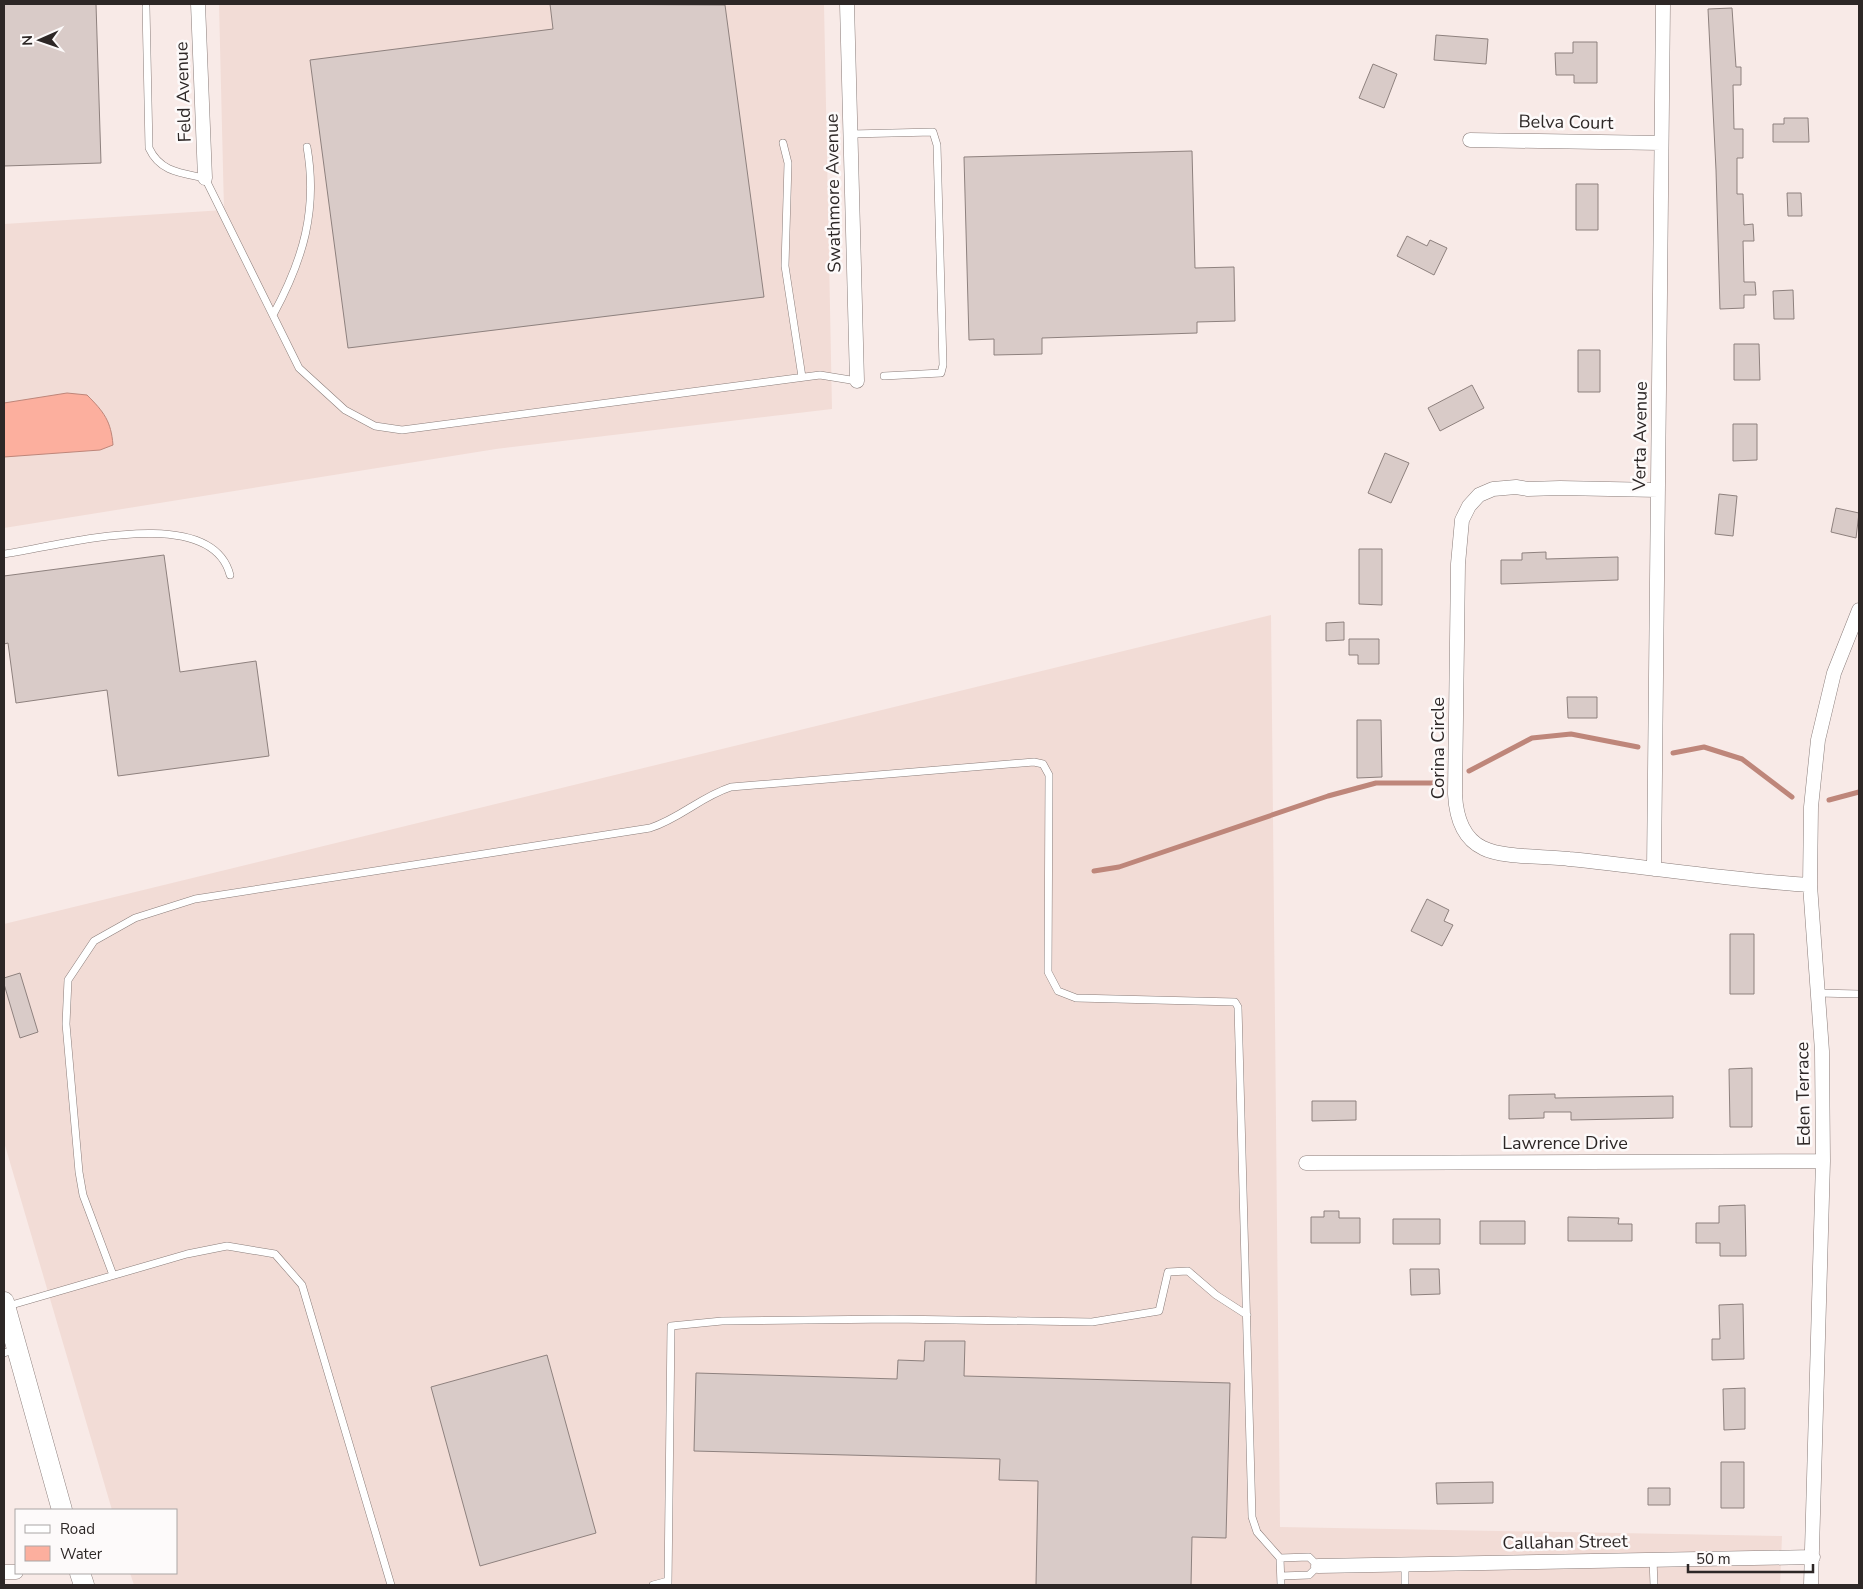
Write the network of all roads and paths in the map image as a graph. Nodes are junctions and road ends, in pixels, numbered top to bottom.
1 (198, 4) edge
2 (847, 4) edge
3 (1663, 4) edge
4 (146, 7) dead end
5 (850, 134) junction
6 (1470, 140) dead end
7 (784, 143) dead end
8 (1661, 143) junction
9 (307, 147) dead end
10 (205, 178) junction
11 (273, 315) junction
12 (884, 376) dead end
13 (802, 377) junction
14 (857, 382) joint
15 (1658, 490) junction
16 (4, 554) edge
17 (230, 575) dead end
18 (1859, 611) edge
19 (1654, 869) junction
20 (1810, 885) junction
21 (1818, 993) junction
22 (1859, 994) edge
23 (1823, 1161) junction
24 (1306, 1163) dead end
25 (113, 1275) junction
26 (4, 1305) edge
27 (1247, 1315) junction
28 (10, 1351) edge
29 (62, 1509) edge
30 (1813, 1557) junction
31 (1280, 1558) junction
32 (1653, 1559) junction
33 (1405, 1564) junction
34 (1318, 1566) junction
35 (1281, 1576) junction
36 (668, 1583) edge
37 (391, 1585) edge
38 (653, 1585) edge
39 (1281, 1585) edge
40 (1405, 1585) edge
41 (1654, 1585) edge
42 (1811, 1585) edge

1 - 10 street, Feld Avenue
2 - 5 street, Swathmore Avenue
3 - 8 street, Verta Avenue
4 - 10 lane
5 - 12 lane
5 - 14 street, Swathmore Avenue
6 - 8 street, Belva Court
7 - 13 lane
8 - 15 street, Verta Avenue
9 - 11 lane
10 - 11 lane
11 - 13 lane
13 - 14 lane
15 - 19 street, Verta Avenue
15 - 19 street, Corina Circle
16 - 17 lane
18 - 20 street, Eden Terrace
19 - 20 street, Corina Circle
20 - 21 street, Eden Terrace
21 - 22 lane
21 - 23 street, Eden Terrace
23 - 24 street, Lawrence Drive
23 - 30 street, Eden Terrace
25 - 26 lane
25 - 27 lane
25 - 37 lane
26 - 28 main road
27 - 31 lane
27 - 36 lane
28 - 29 main road
30 - 32 street, Callahan Street
30 - 42 street, Eden Terrace
31 - 34 lane
31 - 35 lane
32 - 33 street, Callahan Street
32 - 41 lane
33 - 34 street, Callahan Street
33 - 40 lane
34 - 35 lane
35 - 39 lane
36 - 38 lane

